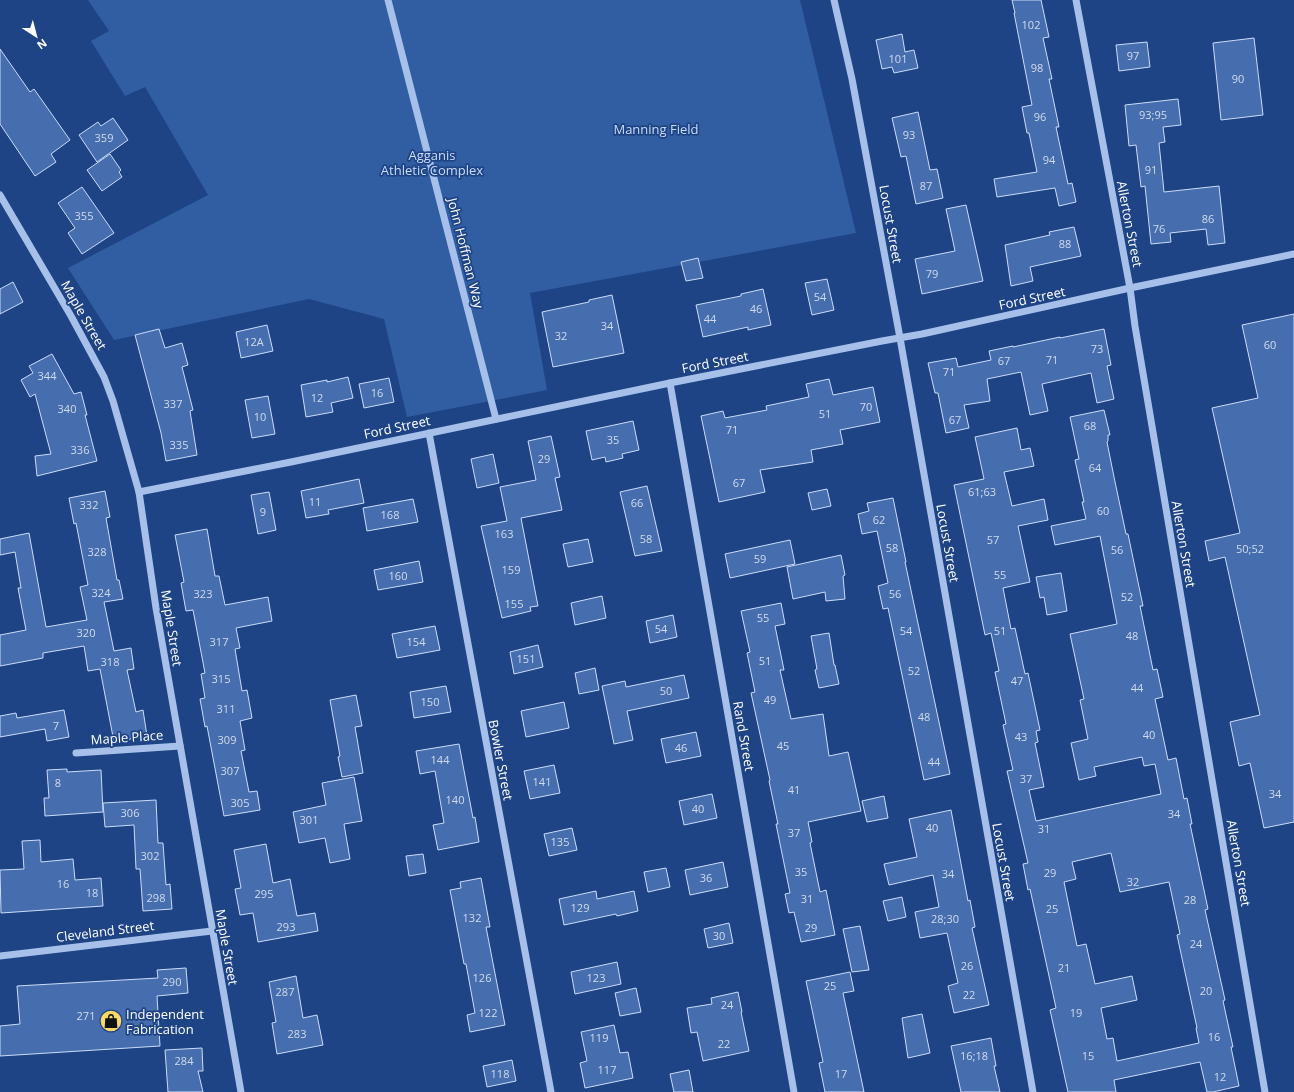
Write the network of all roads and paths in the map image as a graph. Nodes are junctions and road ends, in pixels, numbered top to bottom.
1 (388, 0) edge
2 (834, 0) edge
3 (1076, 0) edge
4 (0, 195) edge
5 (1294, 254) edge
6 (1130, 288) junction
7 (900, 338) junction
8 (670, 384) junction
9 (496, 419) junction
10 (429, 433) junction
11 (139, 492) junction
12 (180, 746) junction
13 (76, 753) dead end
14 (212, 931) junction
15 (0, 956) edge
16 (241, 1092) edge
17 (551, 1092) edge
18 (794, 1092) edge
19 (1033, 1092) edge
20 (1265, 1092) edge

1 - 9 street, John Hoffman Way
2 - 7 street, Locust Street
3 - 6 street, Allerton Street
4 - 11 street, Maple Street
5 - 6 street, Ford Street
6 - 7 street, Ford Street
6 - 20 street, Allerton Street
7 - 8 street, Ford Street
7 - 19 street, Locust Street
8 - 9 street, Ford Street
8 - 18 street, Rand Street
9 - 10 street, Ford Street
10 - 11 street, Ford Street
10 - 17 street, Bowler Street
11 - 12 street, Maple Street
12 - 13 street, Maple Place
12 - 14 street, Maple Street
14 - 15 street, Cleveland Street
14 - 16 street, Maple Street

